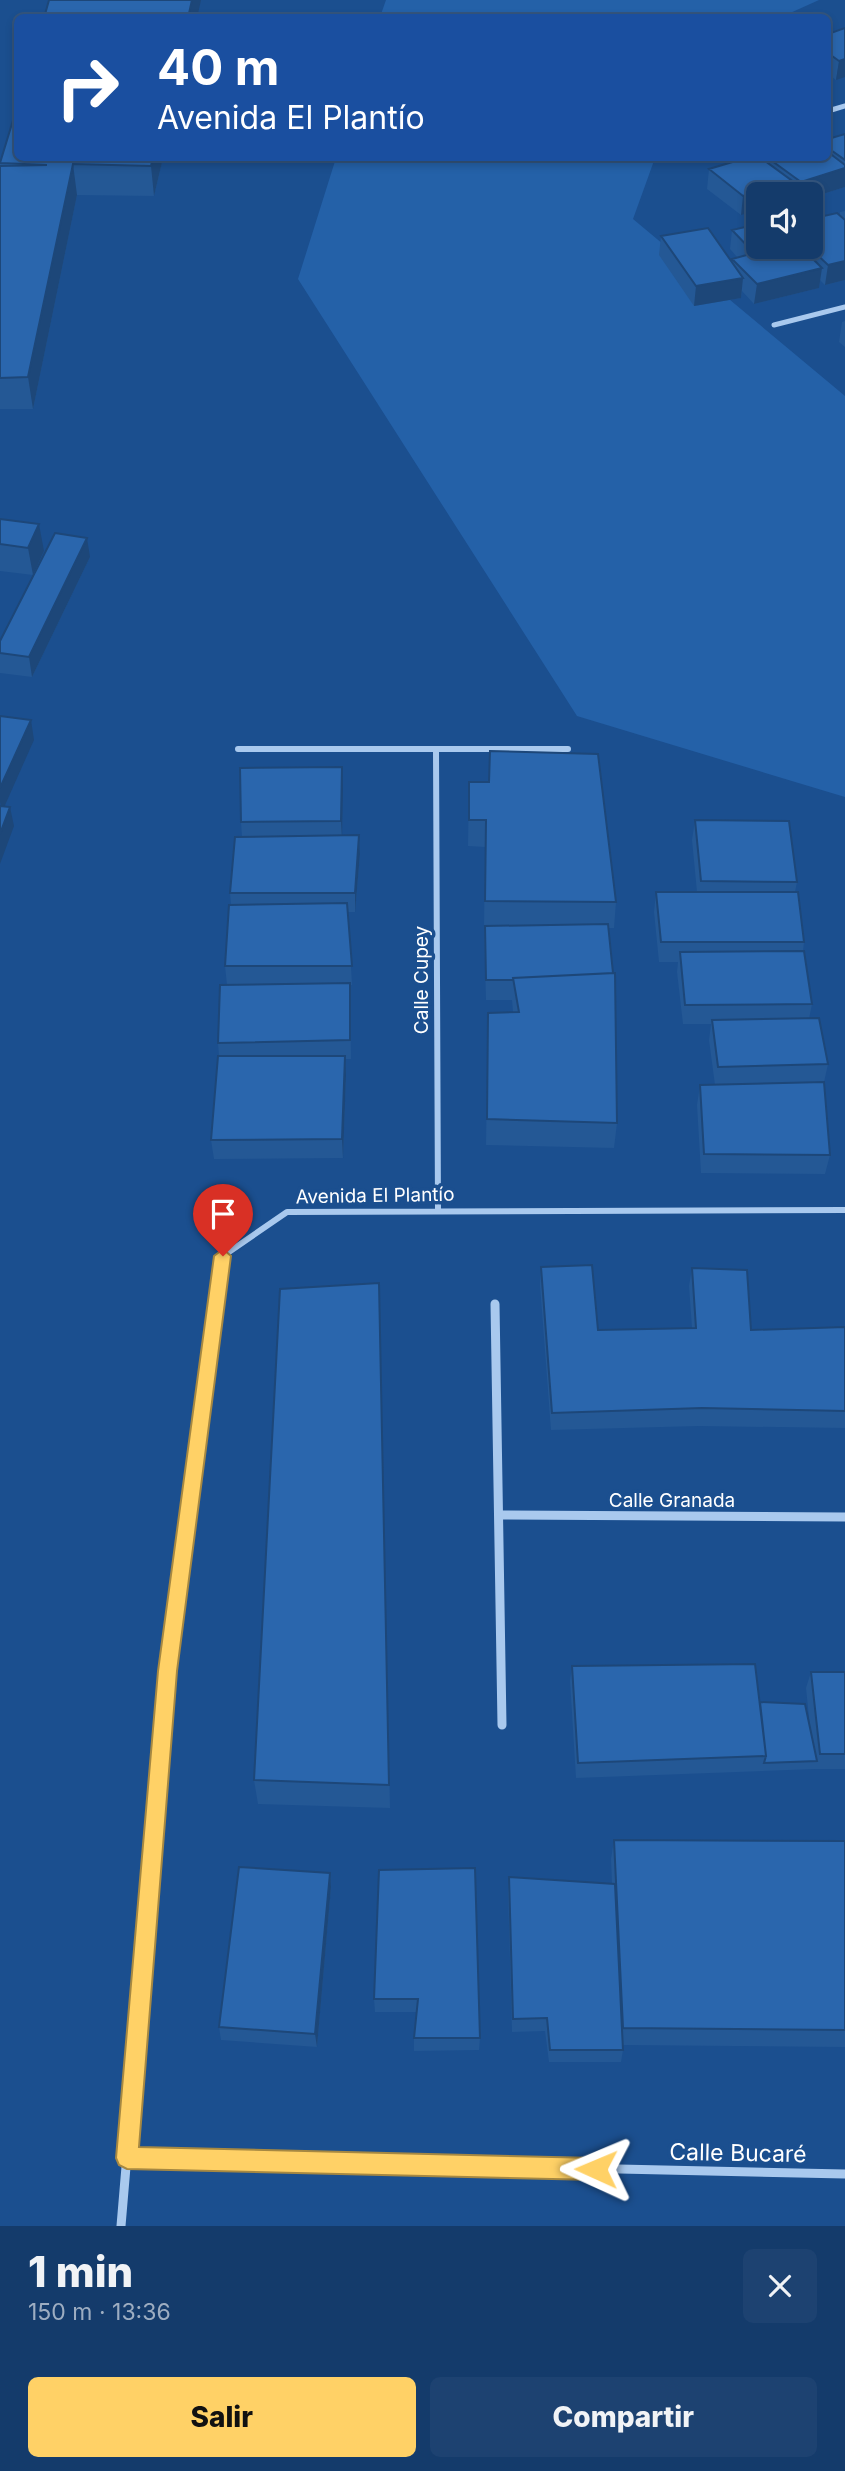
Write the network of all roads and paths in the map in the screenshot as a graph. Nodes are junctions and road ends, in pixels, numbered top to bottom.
1 (845, 307) edge
2 (774, 325) dead end
3 (238, 749) dead end
4 (568, 749) dead end
5 (436, 750) junction
6 (438, 1209) junction
7 (845, 1210) edge
8 (495, 1304) dead end
9 (499, 1515) junction
10 (845, 1517) edge
11 (502, 1725) dead end
12 (127, 2158) junction
13 (845, 2174) edge
14 (121, 2226) edge

1 - 2 street
3 - 5 street
4 - 5 street
5 - 6 street, Calle Cupey
6 - 7 street, Avenida El Plantío
6 - 12 street, Avenida El Plantío
8 - 9 street
9 - 10 street, Calle Granada
9 - 11 street
12 - 13 street, Calle Bucaré
12 - 14 street, Avenida El Plantío

